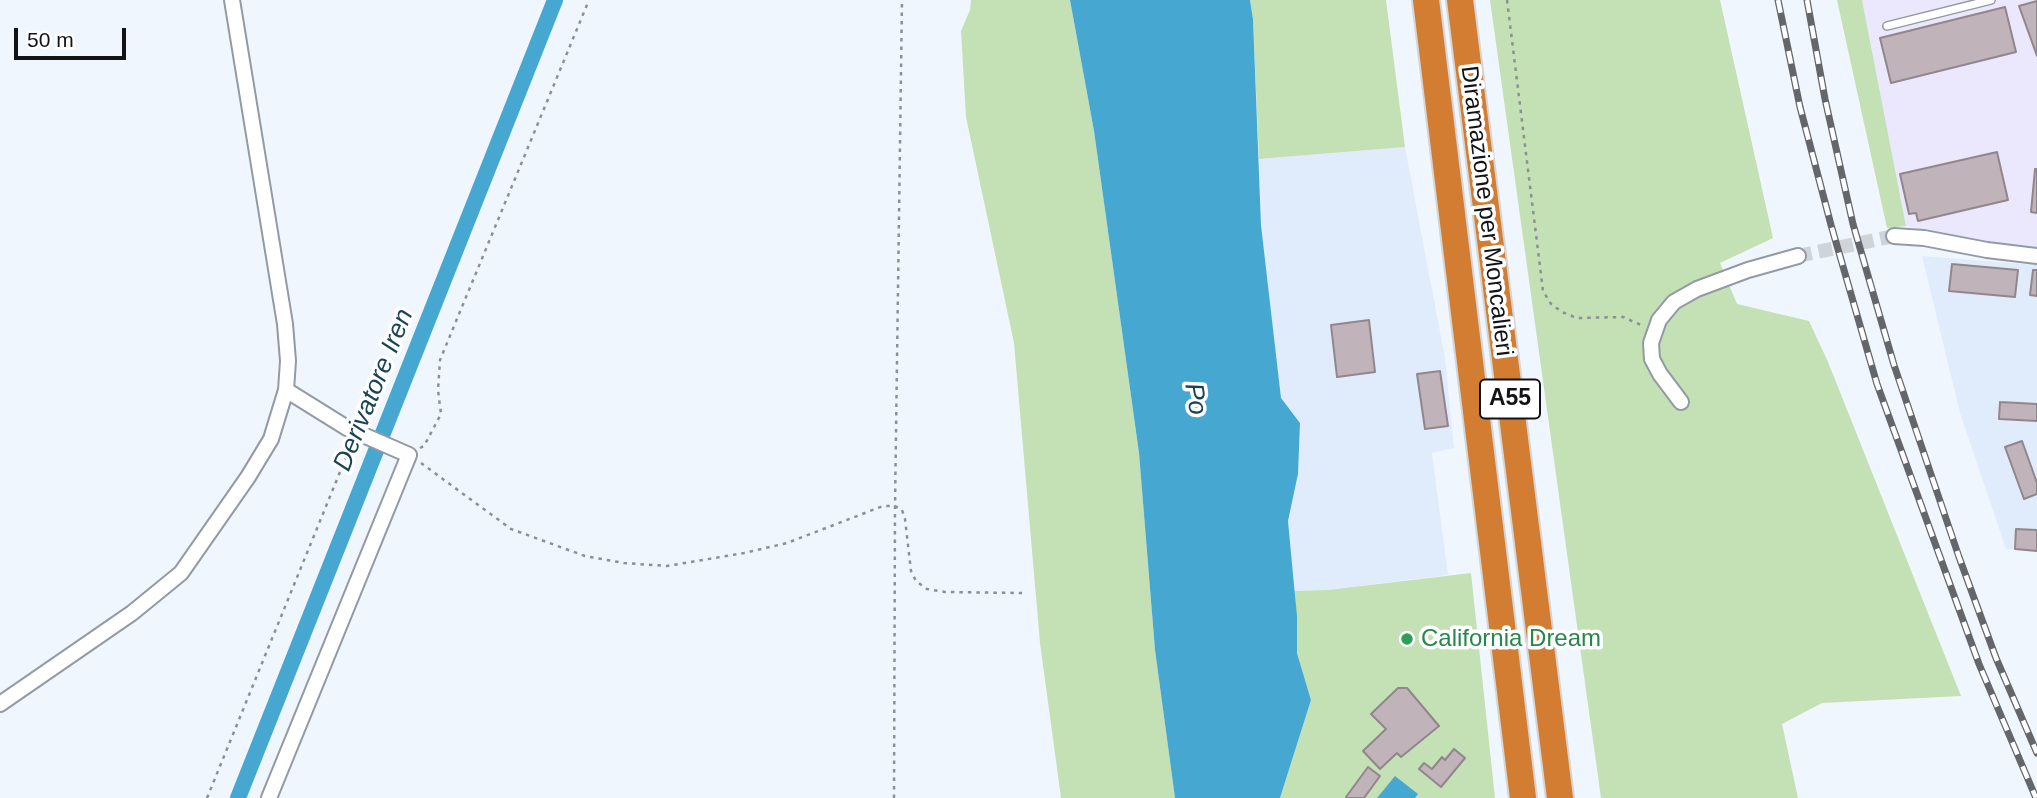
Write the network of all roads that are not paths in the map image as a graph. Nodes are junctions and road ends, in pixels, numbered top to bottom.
1 (232, 0) edge
2 (1426, 0) edge
3 (1460, 0) edge
4 (1991, 0) edge
5 (1887, 26) dead end
6 (1895, 236) tunnel mouth
7 (1798, 256) tunnel mouth
8 (2037, 256) edge
9 (286, 390) junction
10 (1681, 402) dead end
11 (0, 704) edge
12 (269, 798) edge
13 (1524, 798) edge
14 (1560, 798) edge

1 - 9 street
2 - 13 highway, Diramazione per Moncalieri / A55
3 - 14 highway, Diramazione per Moncalieri / A55
4 - 5 lane
6 - 8 street
7 - 10 street
9 - 11 street
9 - 12 street

